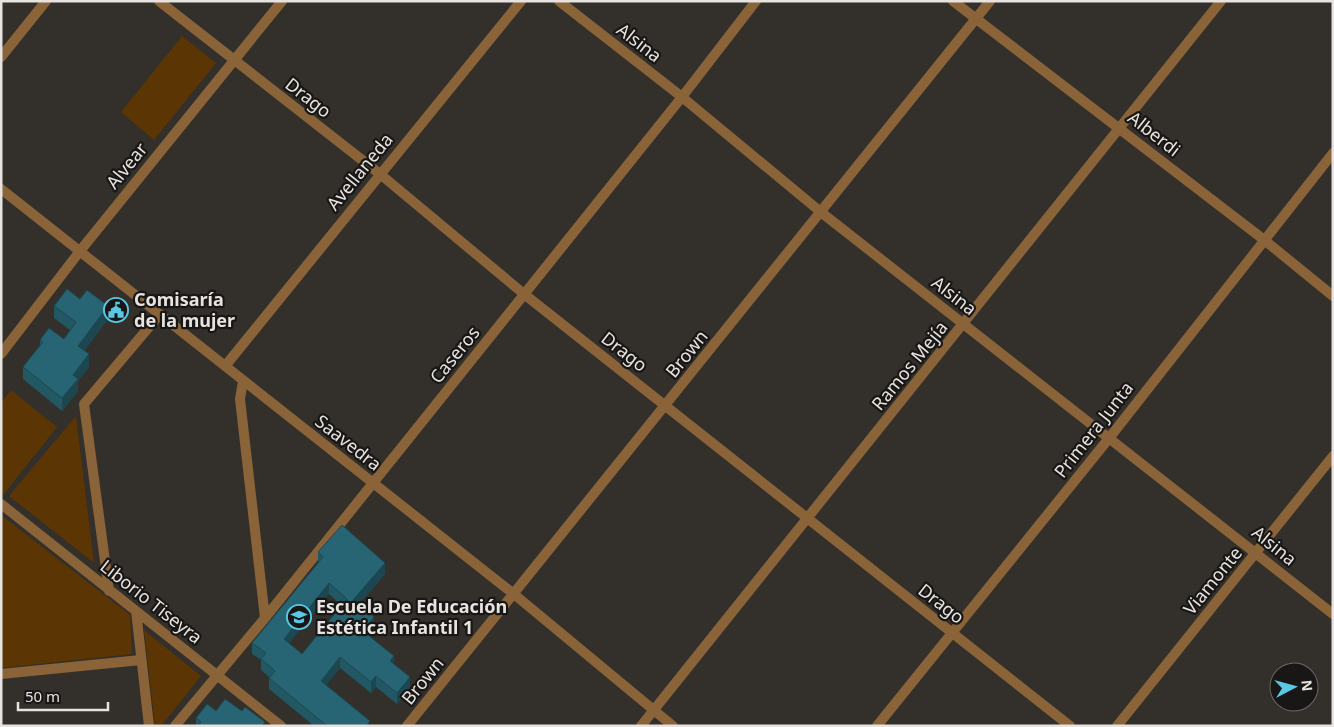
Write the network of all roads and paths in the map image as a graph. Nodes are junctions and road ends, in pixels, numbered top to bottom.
1 (46, 1) edge
2 (159, 1) edge
3 (282, 1) edge
4 (521, 1) edge
5 (559, 1) edge
6 (756, 1) edge
7 (953, 1) edge
8 (990, 1) edge
9 (1221, 1) edge
10 (975, 20) junction
11 (1, 57) edge
12 (233, 61) junction
13 (682, 97) junction
14 (1120, 129) junction
15 (1333, 153) edge
16 (380, 174) junction
17 (1, 189) edge
18 (822, 213) junction
19 (1263, 239) junction
20 (80, 251) junction
21 (524, 294) junction
22 (1333, 296) edge
23 (160, 314) junction
24 (964, 325) junction
25 (1, 354) edge
26 (226, 365) junction
27 (243, 380) junction
28 (666, 406) junction
29 (1110, 437) junction
30 (1333, 456) edge
31 (372, 482) junction
32 (1, 504) edge
33 (808, 519) junction
34 (1257, 553) junction
35 (109, 591) junction
36 (515, 595) junction
37 (136, 610) junction
38 (1333, 614) edge
39 (265, 618) junction
40 (952, 633) junction
41 (141, 660) junction
42 (1, 674) edge
43 (216, 674) junction
44 (653, 710) junction
45 (149, 726) edge
46 (175, 726) edge
47 (281, 726) edge
48 (408, 726) edge
49 (641, 726) edge
50 (673, 726) edge
51 (877, 726) edge
52 (1070, 726) edge
53 (1117, 726) edge

1 - 11 street
2 - 12 street, Drago
3 - 12 street, Alvear
4 - 16 street, Avellaneda
5 - 13 street, Alsina
6 - 13 street, Caseros
7 - 10 street, Alberdi
8 - 10 street, Brown
9 - 14 street, Ramos Mejía
10 - 14 street, Alberdi
10 - 18 street, Brown
12 - 16 street, Drago
12 - 20 street, Alvear
13 - 18 street, Alsina
13 - 21 street, Caseros
14 - 19 street, Alberdi
14 - 24 street, Ramos Mejía
15 - 19 street, Primera Junta
16 - 21 street, Drago
16 - 26 street, Avellaneda
17 - 20 street, Saavedra
18 - 24 street, Alsina
18 - 28 street, Brown
19 - 22 street, Alberdi
19 - 29 street, Primera Junta
20 - 23 street, Saavedra
20 - 25 street, Alvear
21 - 28 street, Drago
21 - 31 street, Caseros
23 - 26 street, Saavedra
23 - 35 street
24 - 29 street, Alsina
24 - 33 street, Ramos Mejía
26 - 27 street, Saavedra
27 - 31 street, Saavedra
27 - 39 street
28 - 33 street, Drago
28 - 36 street, Brown
29 - 34 street, Alsina
29 - 40 street, Primera Junta
30 - 34 street, Viamonte
31 - 36 street, Saavedra
31 - 39 street, Caseros
32 - 35 street, Liborio Tiseyra
33 - 40 street, Drago
33 - 44 street, Ramos Mejía
34 - 38 street, Alsina
34 - 53 street, Viamonte
35 - 37 street, Liborio Tiseyra
36 - 44 street, Saavedra
36 - 48 street, Brown
37 - 41 street
37 - 43 street, Liborio Tiseyra
39 - 43 street, Caseros
40 - 51 street, Primera Junta
40 - 52 street, Drago
41 - 42 street
41 - 45 street
43 - 46 street, Caseros
43 - 47 street, Liborio Tiseyra
44 - 49 street, Ramos Mejía
44 - 50 street, Saavedra

